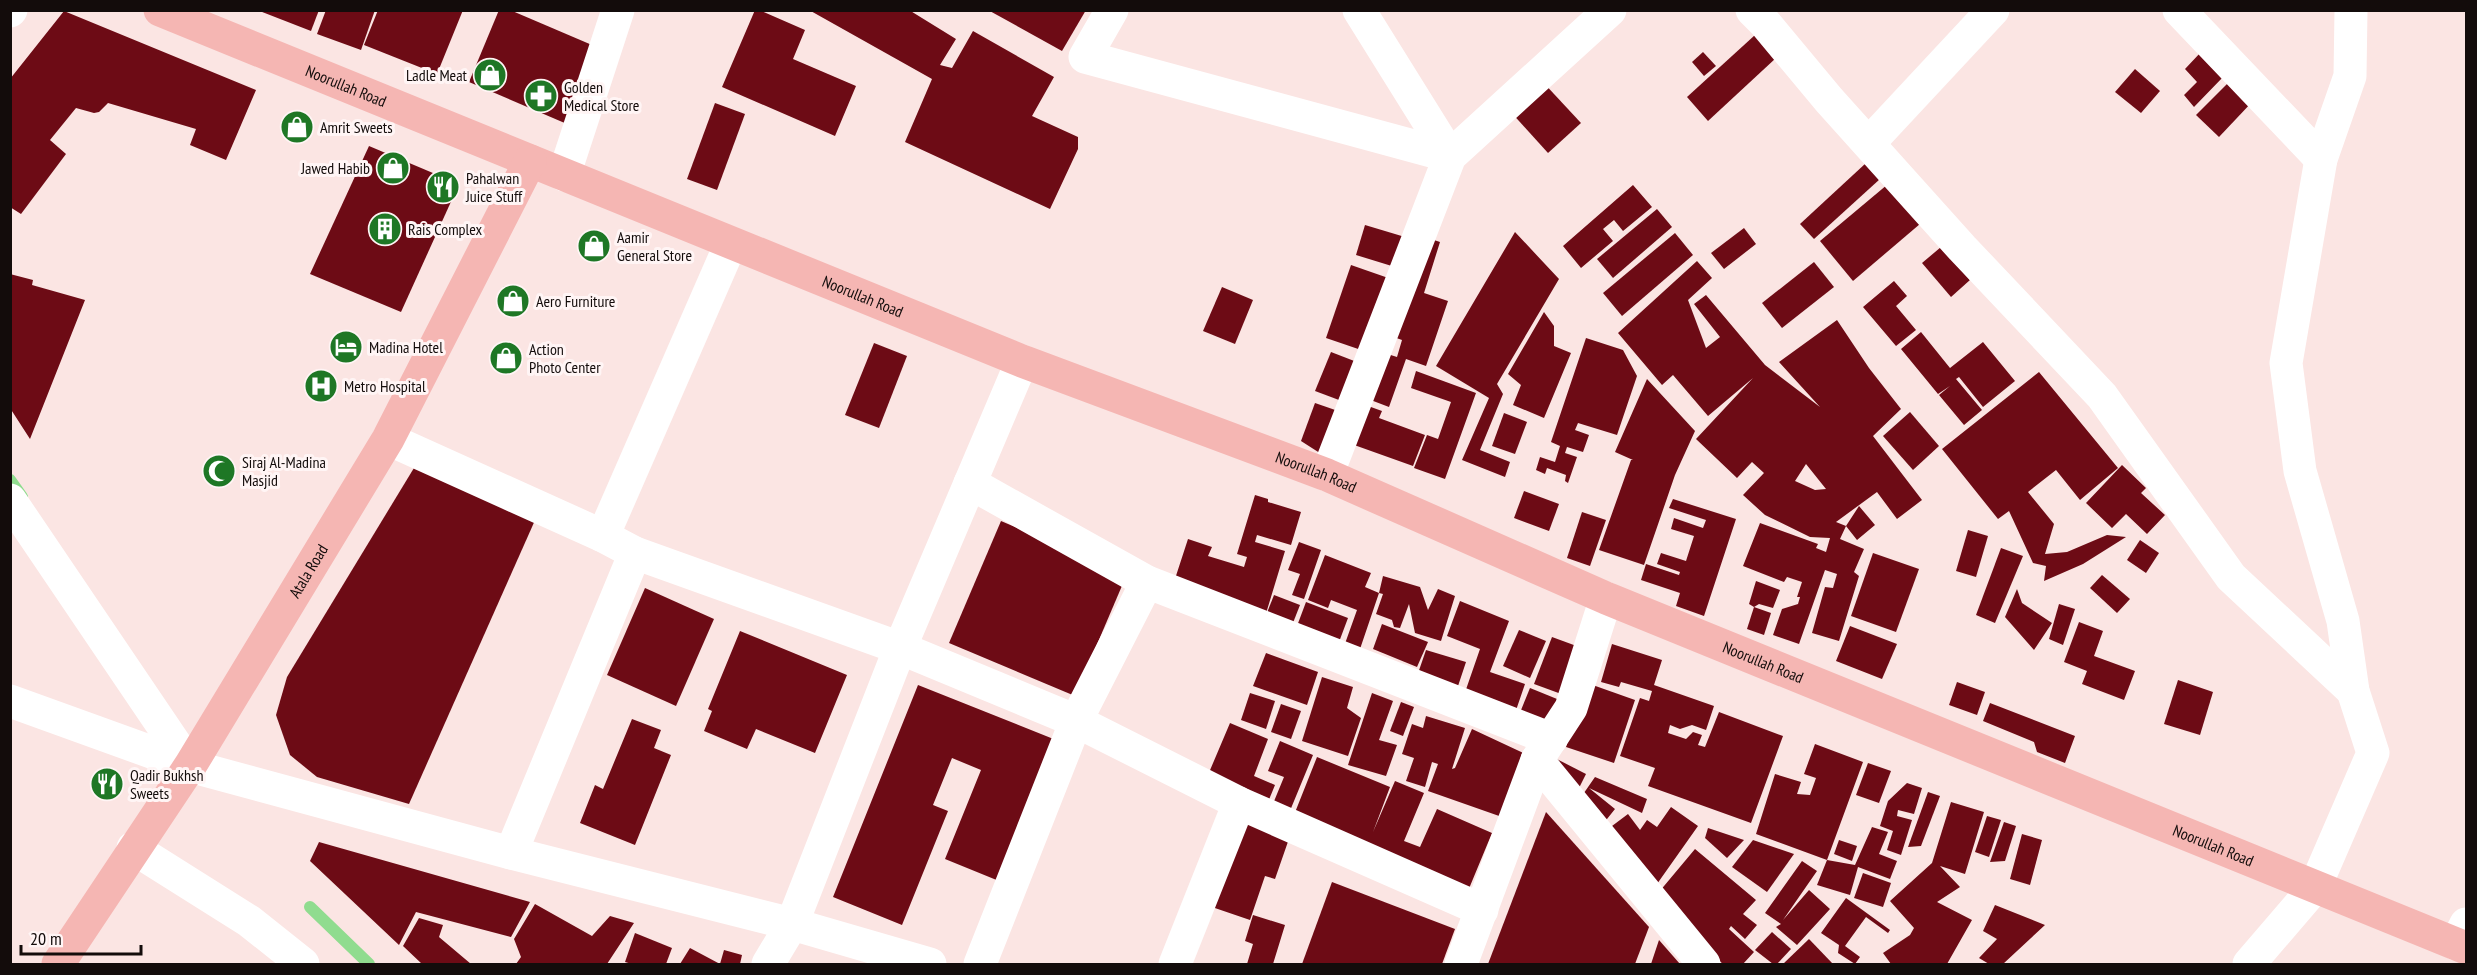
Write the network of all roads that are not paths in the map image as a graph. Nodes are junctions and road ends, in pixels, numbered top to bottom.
1 (160, 10) edge
2 (618, 10) edge
3 (1112, 10) edge
4 (1359, 10) edge
5 (1610, 10) edge
6 (1752, 10) edge
7 (1993, 10) edge
8 (2179, 10) edge
9 (2351, 10) edge
10 (1869, 142) junction
11 (1450, 156) junction
12 (2321, 159) junction
13 (530, 161) junction
14 (564, 175) junction
15 (731, 243) junction
16 (1022, 361) junction
17 (388, 439) junction
18 (1327, 475) junction
19 (970, 483) junction
20 (10, 500) edge
21 (603, 536) junction
22 (635, 553) junction
23 (1147, 582) junction
24 (1606, 598) junction
25 (900, 648) junction
26 (2353, 692) junction
27 (10, 701) edge
28 (1076, 722) junction
29 (1544, 750) junction
30 (190, 766) junction
31 (1239, 803) junction
32 (133, 848) junction
33 (511, 853) junction
34 (2315, 887) junction
35 (1482, 910) junction
36 (792, 924) junction
37 (2463, 939) edge
38 (58, 964) edge
39 (301, 964) edge
40 (768, 964) edge
41 (930, 964) edge
42 (980, 964) edge
43 (1175, 964) edge
44 (1461, 964) edge
45 (1704, 964) edge
46 (2249, 964) edge

1 - 13 main road, Noorullah Road
2 - 14 street
3 - 11 street
4 - 11 street
5 - 11 street
6 - 10 street
7 - 10 street
8 - 12 street
9 - 12 street
10 - 26 street
11 - 18 street
12 - 26 street
13 - 14 main road, Noorullah Road
13 - 17 main road, Atala Road
14 - 15 main road, Noorullah Road
15 - 16 main road, Noorullah Road
15 - 21 street
16 - 18 main road, Noorullah Road
16 - 19 street
17 - 21 street
17 - 30 main road, Atala Road
18 - 24 main road, Noorullah Road
19 - 23 street
19 - 25 street
20 - 30 street
21 - 22 street
22 - 25 street
22 - 33 street
23 - 28 street
23 - 29 street
24 - 29 street
24 - 34 main road, Noorullah Road
25 - 28 street
25 - 36 street
26 - 34 street
27 - 30 street
28 - 31 street
28 - 42 street
29 - 35 street
29 - 45 street
30 - 32 main road, Atala Road
30 - 33 street
31 - 35 street
31 - 43 street
32 - 38 main road, Atala Road
32 - 39 street
33 - 36 street
34 - 37 main road, Noorullah Road
34 - 46 street
35 - 44 street
36 - 40 street
36 - 41 street

